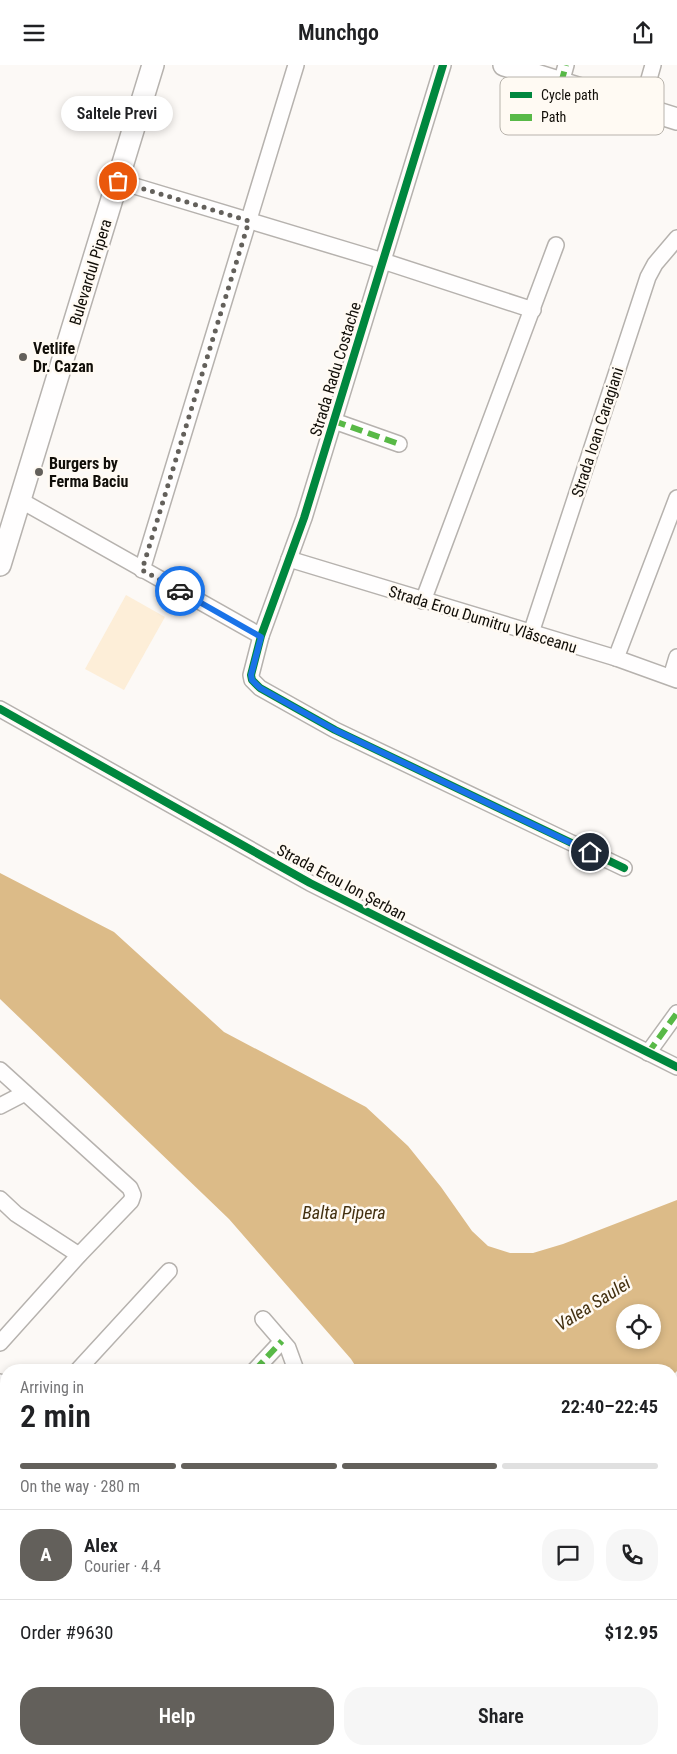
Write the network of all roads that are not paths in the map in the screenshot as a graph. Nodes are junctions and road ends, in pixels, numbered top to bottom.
1 (153, 65) edge
2 (296, 65) edge
3 (444, 65) edge
4 (504, 65) edge
5 (563, 74) edge
6 (664, 115) edge
7 (677, 119) edge
8 (118, 181) junction
9 (249, 221) junction
10 (677, 238) edge
11 (556, 245) dead end
12 (383, 261) junction
13 (533, 309) junction
14 (334, 421) junction
15 (399, 444) dead end
16 (677, 498) edge
17 (20, 500) junction
18 (289, 559) junction
19 (0, 565) edge
20 (142, 570) junction
21 (423, 601) junction
22 (531, 633) junction
23 (261, 637) junction
24 (677, 657) edge
25 (616, 658) junction
26 (674, 678) edge
27 (0, 709) edge
28 (624, 867) dead end
29 (677, 1013) edge
30 (648, 1053) junction
31 (677, 1067) edge
32 (0, 1070) edge
33 (25, 1093) junction
34 (0, 1107) edge
35 (0, 1199) edge
36 (79, 1255) junction
37 (169, 1271) dead end
38 (263, 1319) dead end
39 (282, 1341) junction
40 (0, 1343) edge
41 (84, 1364) edge
42 (261, 1364) edge
43 (294, 1364) edge

1 - 8 main road, Bulevardul Pipera
2 - 9 street
3 - 12 street, Strada Radu Costache
4 - 5 main road
6 - 7 main road
8 - 9 street
8 - 17 main road, Bulevardul Pipera
9 - 12 street
9 - 20 street
10 - 22 street, Strada Ioan Caragiani
11 - 13 street
12 - 13 street
12 - 14 street, Strada Radu Costache
13 - 21 street
14 - 15 street
14 - 18 street, Strada Radu Costache
16 - 25 street
17 - 19 main road, Bulevardul Pipera
17 - 20 street
18 - 21 street, Strada Erou Dumitru Vlăsceanu
18 - 23 street, Strada Radu Costache
20 - 23 street
21 - 22 street, Strada Erou Dumitru Vlăsceanu
22 - 25 street, Strada Erou Dumitru Vlăsceanu
23 - 28 street, Strada Radu Costache
24 - 26 street
25 - 26 street, Strada Erou Dumitru Vlăsceanu
27 - 30 street, Strada Erou Ion Șerban
29 - 30 street
30 - 31 street, Strada Erou Ion Șerban
32 - 33 street
33 - 34 street
33 - 36 street
35 - 36 street
36 - 40 street
37 - 41 street
38 - 39 street
39 - 42 street
39 - 43 street

